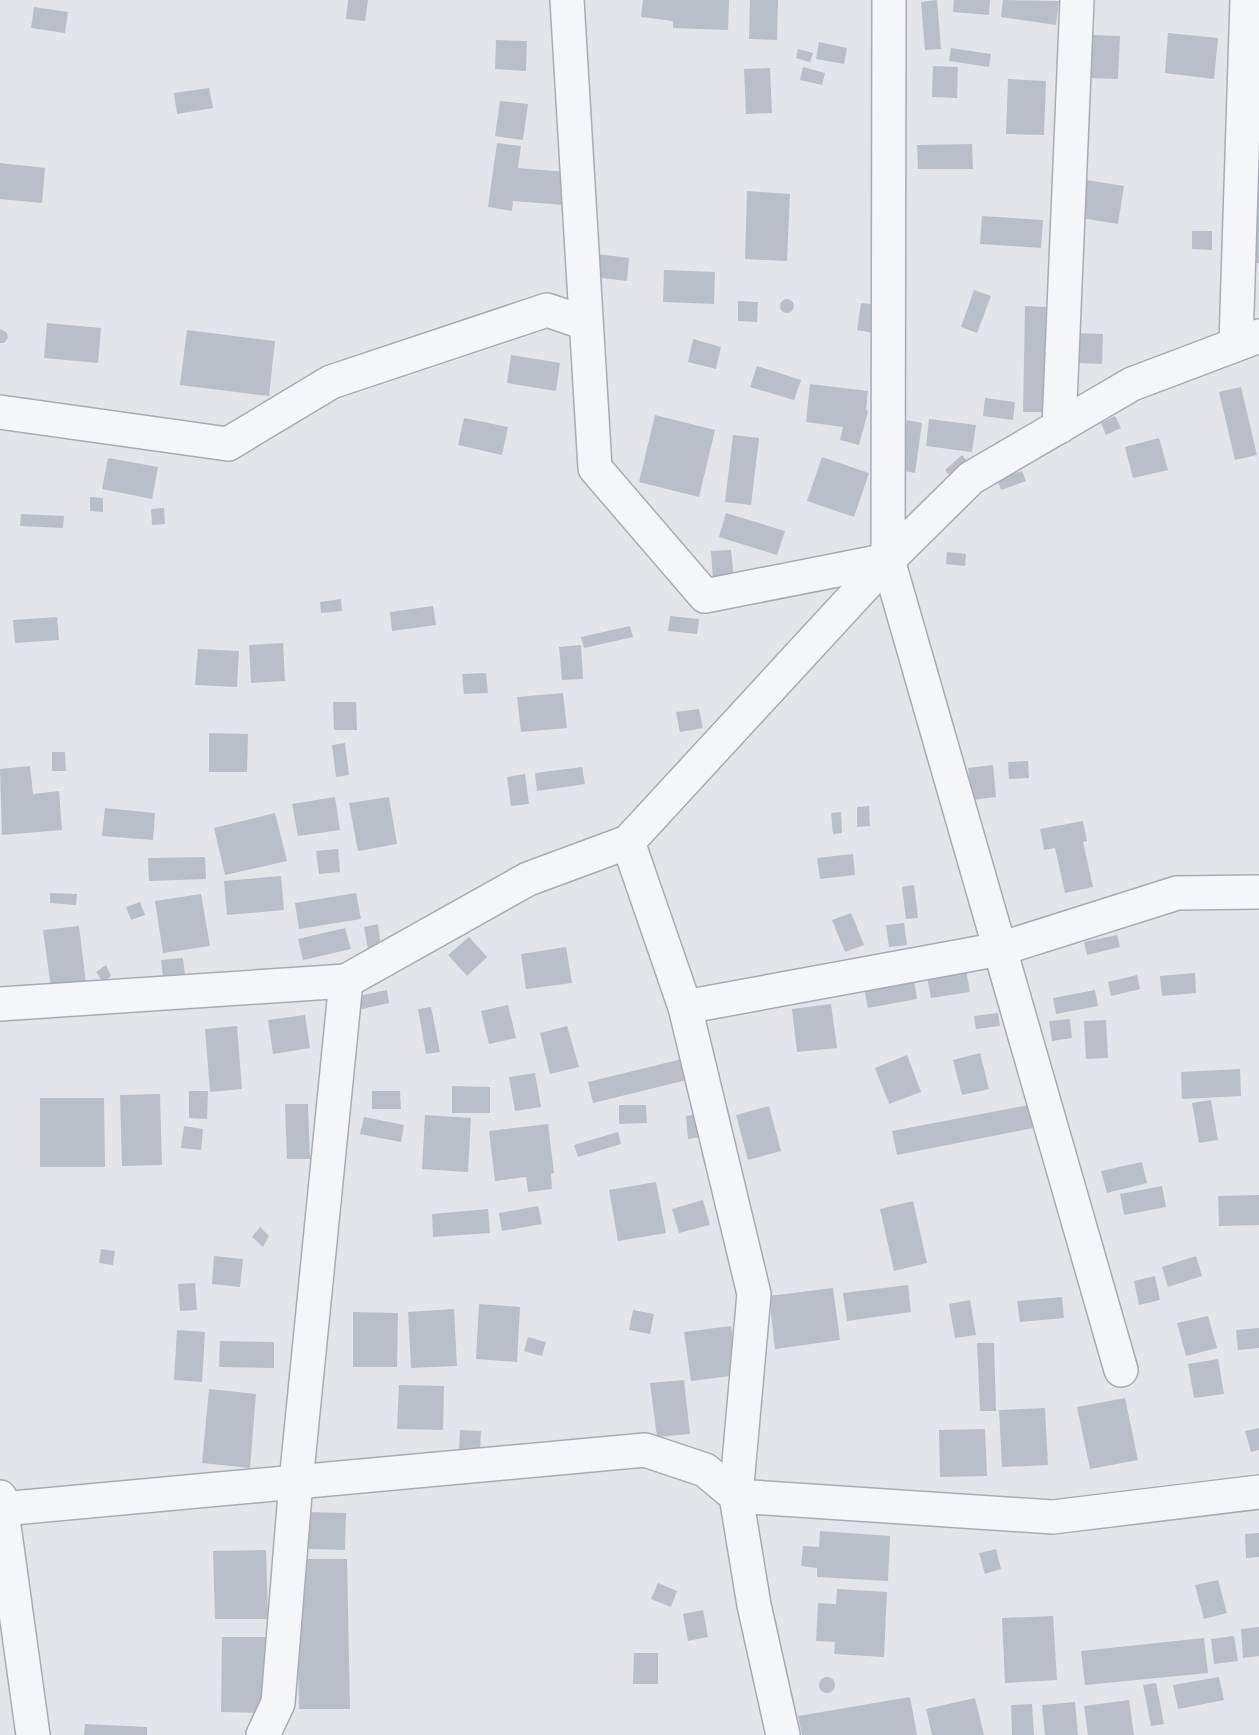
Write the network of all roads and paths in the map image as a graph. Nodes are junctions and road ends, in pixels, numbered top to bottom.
1 (567, 0) edge
2 (889, 0) edge
3 (1077, 0) edge
4 (1247, 0) edge
5 (585, 323) junction
6 (1248, 340) edge
7 (0, 412) edge
8 (1059, 427) junction
9 (888, 560) junction
10 (628, 842) junction
11 (1259, 892) edge
12 (1000, 949) junction
13 (346, 981) junction
14 (0, 1004) edge
15 (685, 1007) junction
16 (1120, 1370) dead end
17 (296, 1482) junction
18 (1259, 1492) edge
19 (736, 1496) junction
20 (1, 1503) edge
21 (33, 1735) edge
22 (263, 1735) edge
23 (783, 1735) edge

1 - 5 street
2 - 9 street
3 - 8 street
4 - 6 street
5 - 7 street
5 - 9 street
6 - 8 street
8 - 9 street
9 - 10 street
9 - 12 street
10 - 13 street
10 - 15 street
11 - 12 street
12 - 15 street
12 - 16 street
13 - 14 street
13 - 17 street
15 - 19 street
17 - 19 street
17 - 20 street
17 - 22 street
18 - 19 street
19 - 23 street
20 - 21 street

